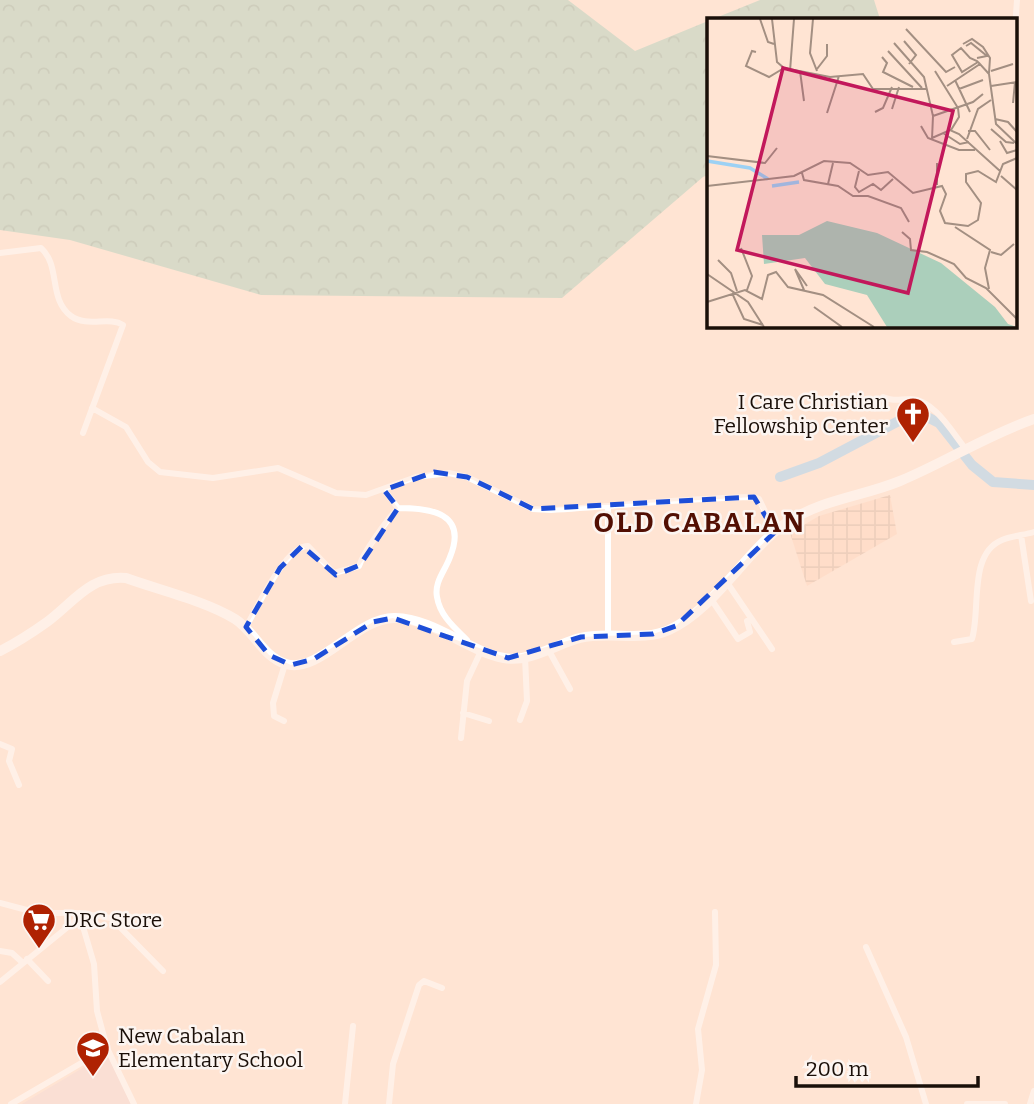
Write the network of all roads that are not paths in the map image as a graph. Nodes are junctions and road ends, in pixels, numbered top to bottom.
1 (1017, 0) edge
2 (1016, 15) dead end
3 (0, 253) edge
4 (883, 397) dead end
5 (92, 408) junction
6 (1034, 419) edge
7 (83, 433) dead end
8 (964, 449) junction
9 (384, 490) junction
10 (608, 506) junction
11 (398, 508) junction
12 (775, 532) junction
13 (1034, 533) edge
14 (1021, 536) junction
15 (726, 581) junction
16 (710, 598) junction
17 (1031, 601) dead end
18 (747, 621) dead end
19 (246, 627) junction
20 (608, 634) junction
21 (954, 642) dead end
22 (477, 647) junction
23 (548, 649) junction
24 (772, 649) dead end
25 (0, 651) edge
26 (525, 657) junction
27 (285, 664) junction
28 (570, 689) dead end
29 (463, 713) junction
30 (520, 720) dead end
31 (284, 721) dead end
32 (489, 721) dead end
33 (461, 738) dead end
34 (0, 744) edge
35 (19, 785) dead end
36 (0, 903) edge
37 (715, 912) dead end
38 (80, 915) junction
39 (866, 947) dead end
40 (0, 951) edge
41 (25, 961) junction
42 (163, 971) dead end
43 (48, 981) dead end
44 (0, 982) edge
45 (442, 988) dead end
46 (353, 1026) dead end
47 (107, 1048) junction
48 (1034, 1091) edge
49 (990, 1103) edge
50 (11, 1104) edge
51 (134, 1104) edge
52 (345, 1104) edge
53 (389, 1104) edge
54 (696, 1104) edge
55 (926, 1104) edge
56 (967, 1104) edge
57 (1005, 1104) edge
58 (1030, 1104) edge

1 - 2 street
3 - 5 street
4 - 8 street
5 - 7 street
5 - 9 street
6 - 8 highway
8 - 12 highway
9 - 10 street
9 - 11 street
10 - 12 street
10 - 20 street
11 - 19 street
11 - 22 street
12 - 15 highway
13 - 14 street
14 - 17 street
14 - 21 street
15 - 16 highway
15 - 24 street
16 - 18 street
16 - 20 highway
19 - 25 highway
19 - 27 highway
20 - 23 highway
22 - 26 highway
22 - 27 highway
22 - 29 street
23 - 26 highway
23 - 28 street
26 - 30 street
27 - 31 street
29 - 32 street
29 - 33 street
34 - 35 street
36 - 38 street
37 - 54 street
38 - 41 street
38 - 42 street
38 - 47 street
39 - 55 street
40 - 41 street
41 - 43 street
41 - 44 street
45 - 53 street
46 - 52 street
47 - 50 street
47 - 51 street
48 - 58 street
49 - 56 street
49 - 57 street

